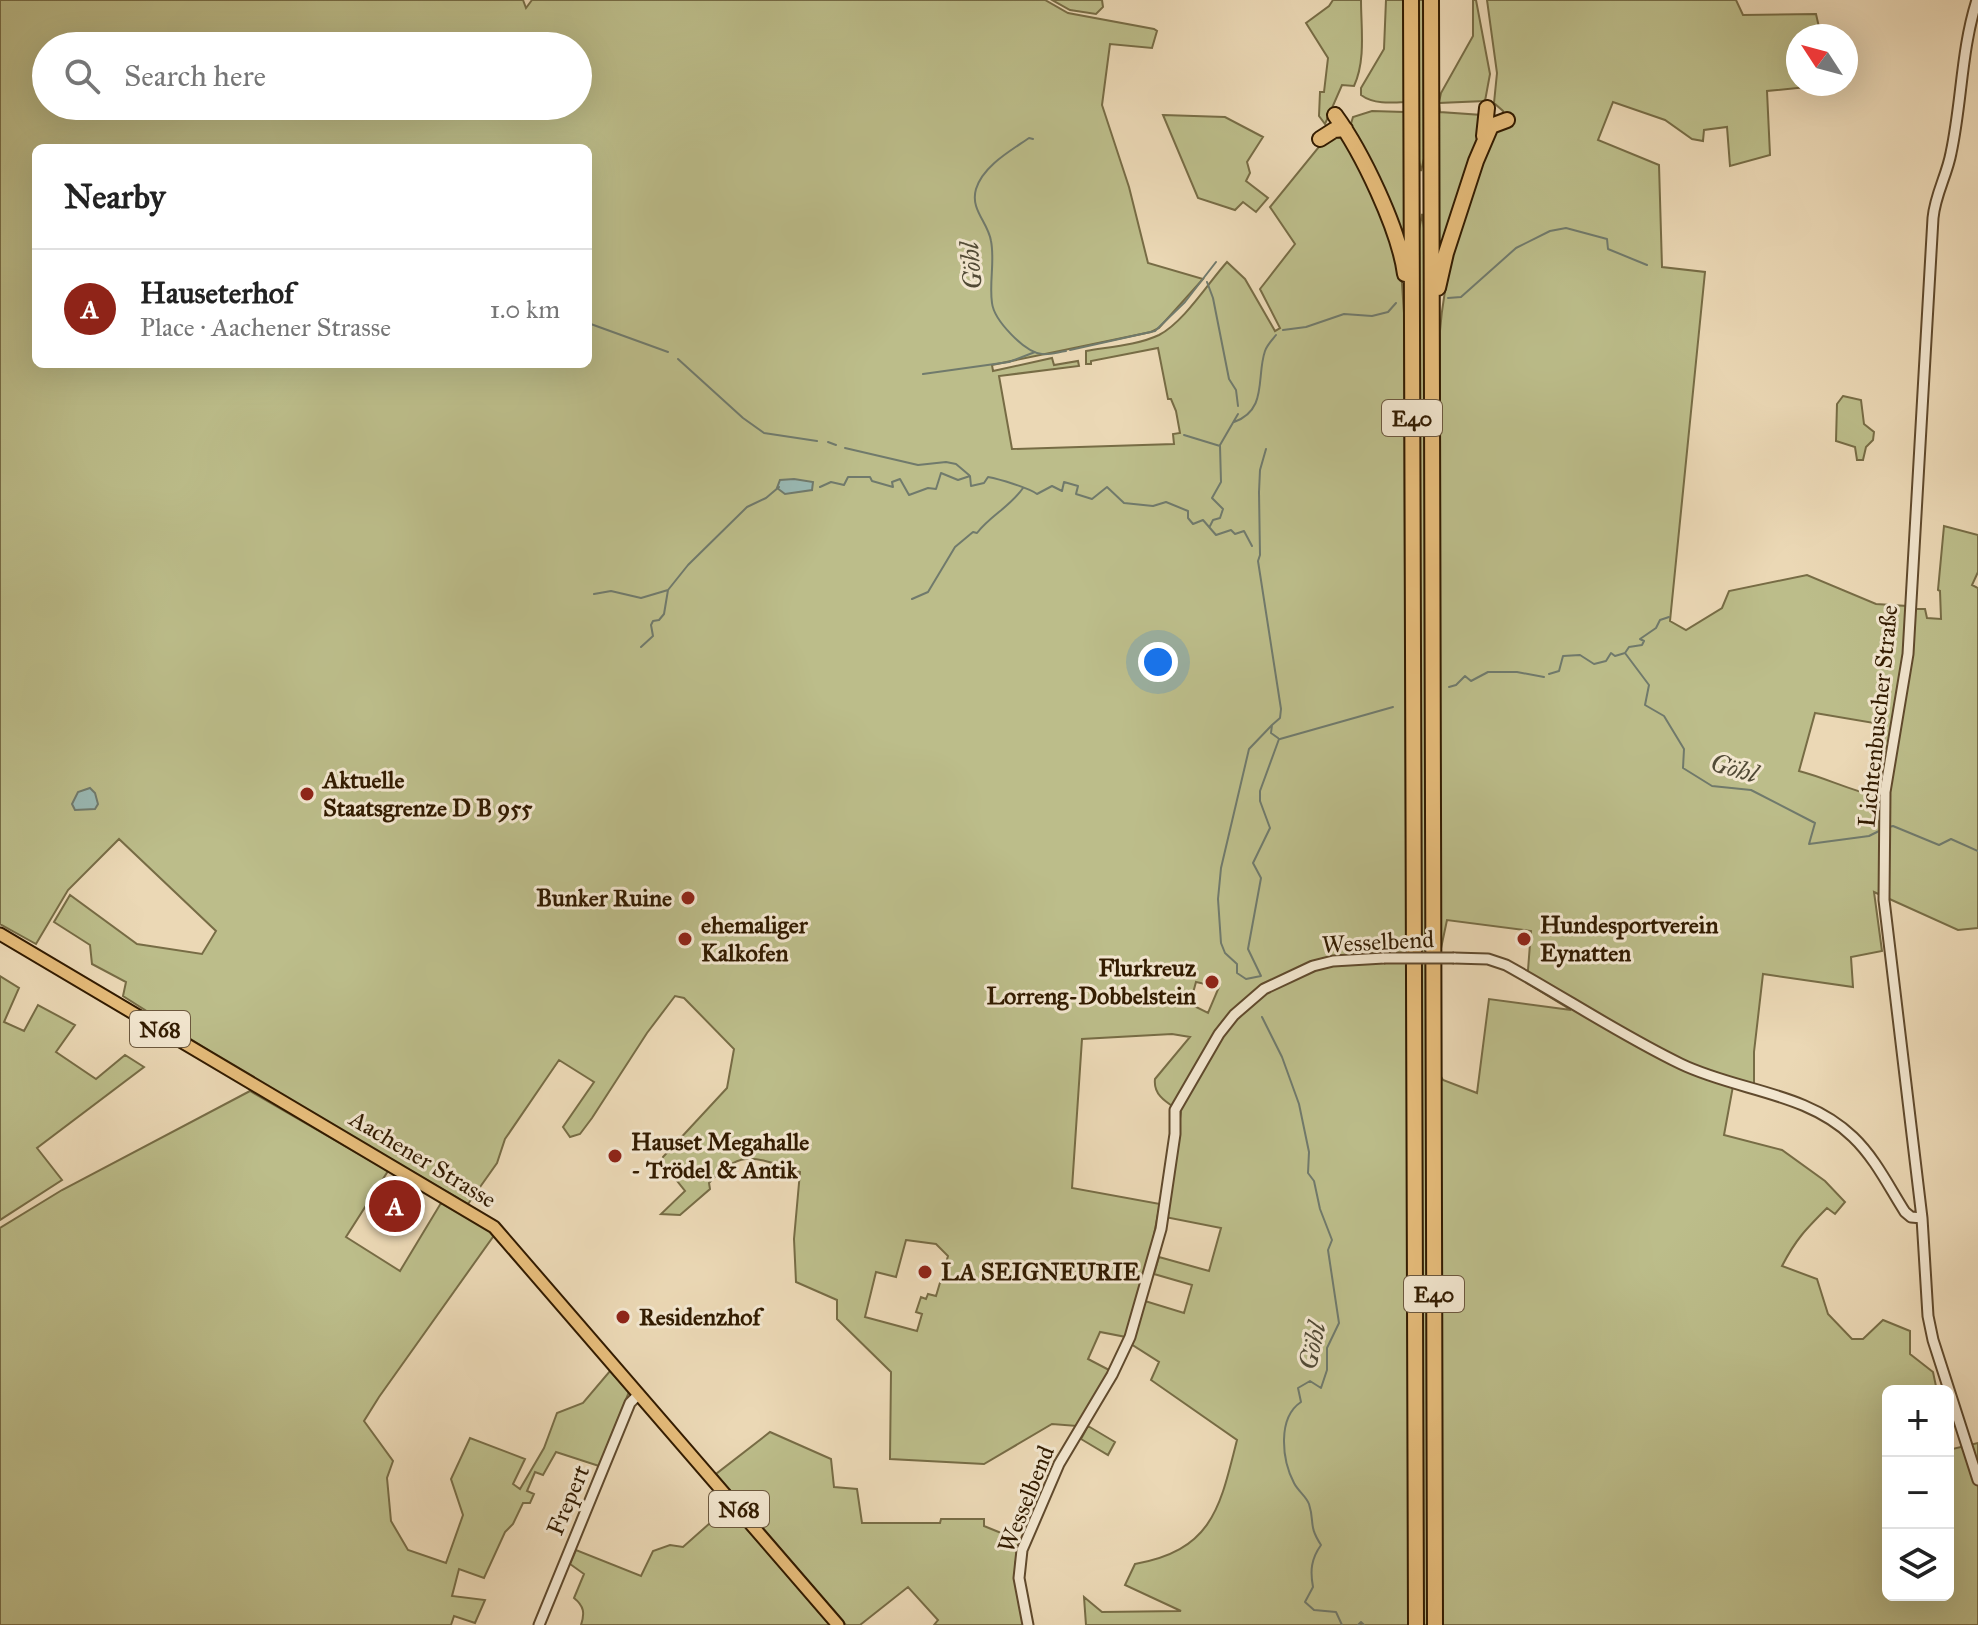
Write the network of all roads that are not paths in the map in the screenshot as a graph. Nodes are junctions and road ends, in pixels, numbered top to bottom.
1 (1411, 0) edge
2 (1431, 0) edge
3 (1977, 0) edge
4 (1441, 80) dead end
5 (1487, 108) dead end
6 (1335, 115) dead end
7 (1432, 118) junction
8 (1507, 120) dead end
9 (1345, 129) junction
10 (1320, 139) dead end
11 (1482, 144) junction
12 (1412, 301) junction
13 (1432, 324) junction
14 (0, 934) edge
15 (1922, 1218) junction
16 (639, 1394) junction
17 (1978, 1480) edge
18 (539, 1625) edge
19 (838, 1625) edge
20 (1028, 1625) edge
21 (1416, 1625) edge
22 (1435, 1625) edge

1 - 12 highway, E40
2 - 7 highway, E40
3 - 15 street, Lichtenbuscher Straße
4 - 7 highway
5 - 11 highway
6 - 9 highway
7 - 13 highway, E40
8 - 11 highway
9 - 10 highway
9 - 12 highway
11 - 13 highway
12 - 21 highway, E40
13 - 22 highway, E40
14 - 16 main road, Aachener Strasse / N68
15 - 17 street, Lichtenbuscher Straße
15 - 20 street, Wesselbend, bridge
16 - 18 street, Frepert
16 - 19 main road, Aachener Strasse / N68

